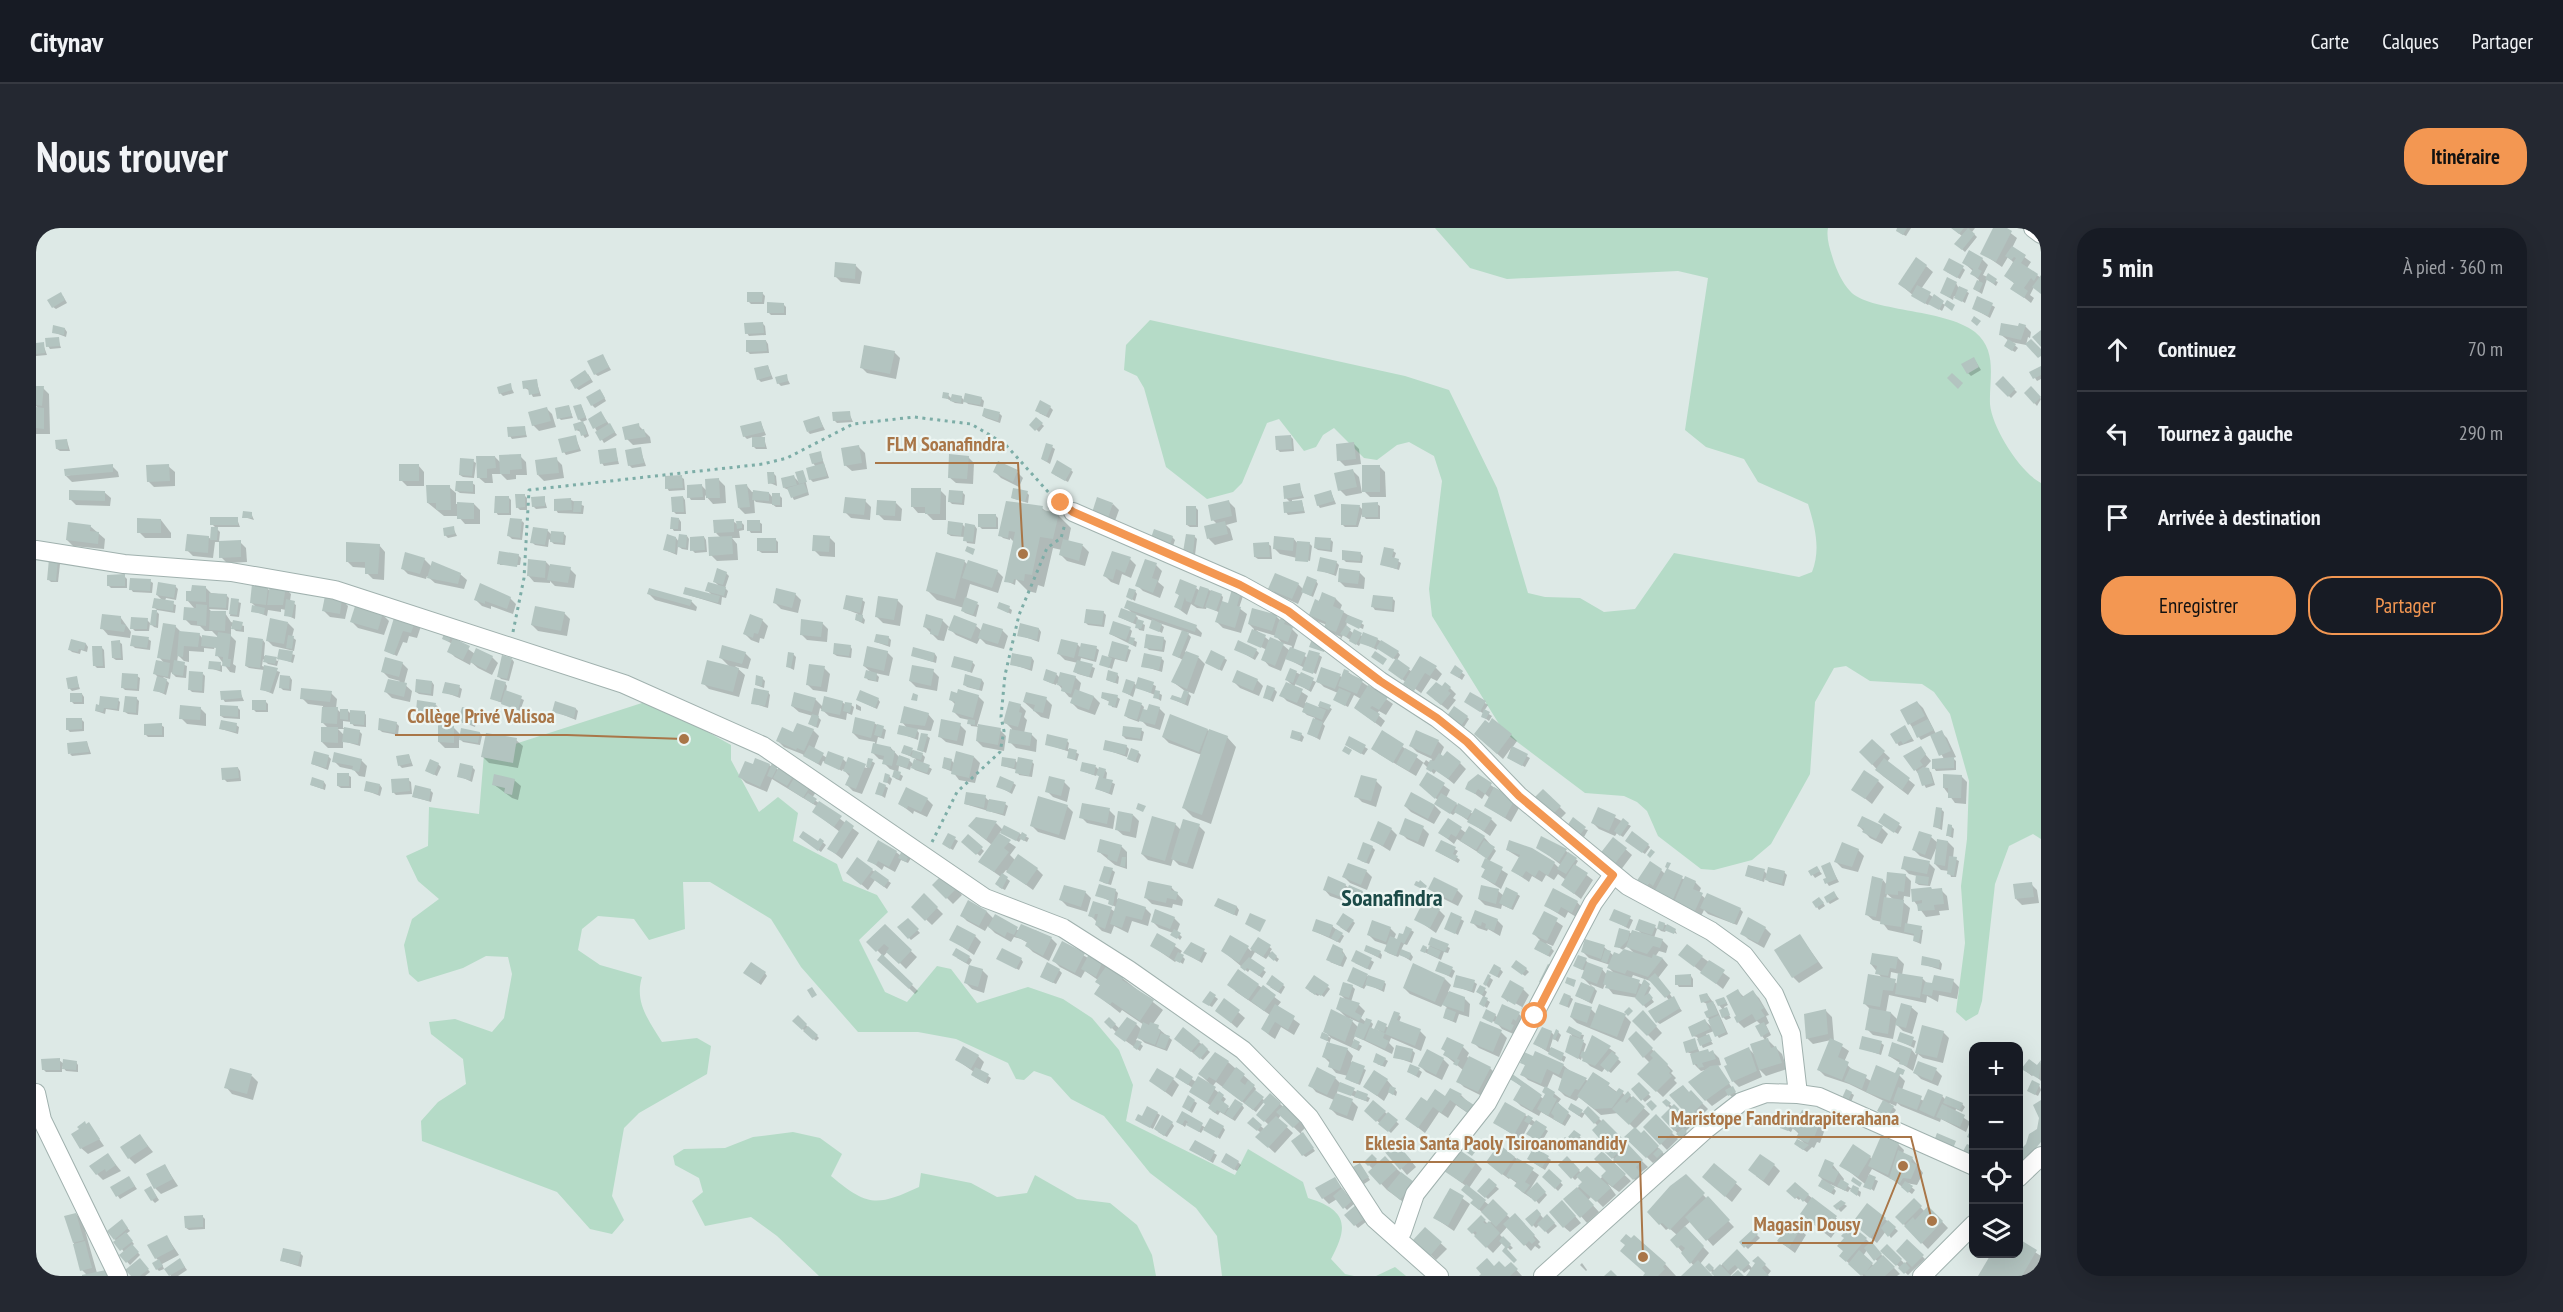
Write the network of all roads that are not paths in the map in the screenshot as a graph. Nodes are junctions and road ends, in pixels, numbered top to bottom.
1 (2033, 228) edge
2 (2041, 234) edge
3 (1073, 512) road end
4 (36, 550) edge
5 (1613, 875) junction
6 (36, 1093) edge
7 (1798, 1094) junction
8 (2041, 1156) edge
9 (1969, 1164) edge
10 (2023, 1174) edge
11 (1969, 1229) edge
12 (1402, 1232) dead end
13 (118, 1276) edge
14 (1439, 1276) edge
15 (1543, 1276) edge
16 (1922, 1276) edge

1 - 2 street
3 - 5 street
4 - 14 street
5 - 7 street
5 - 12 street
6 - 13 street
7 - 9 street
7 - 15 street
8 - 10 street
11 - 16 street

